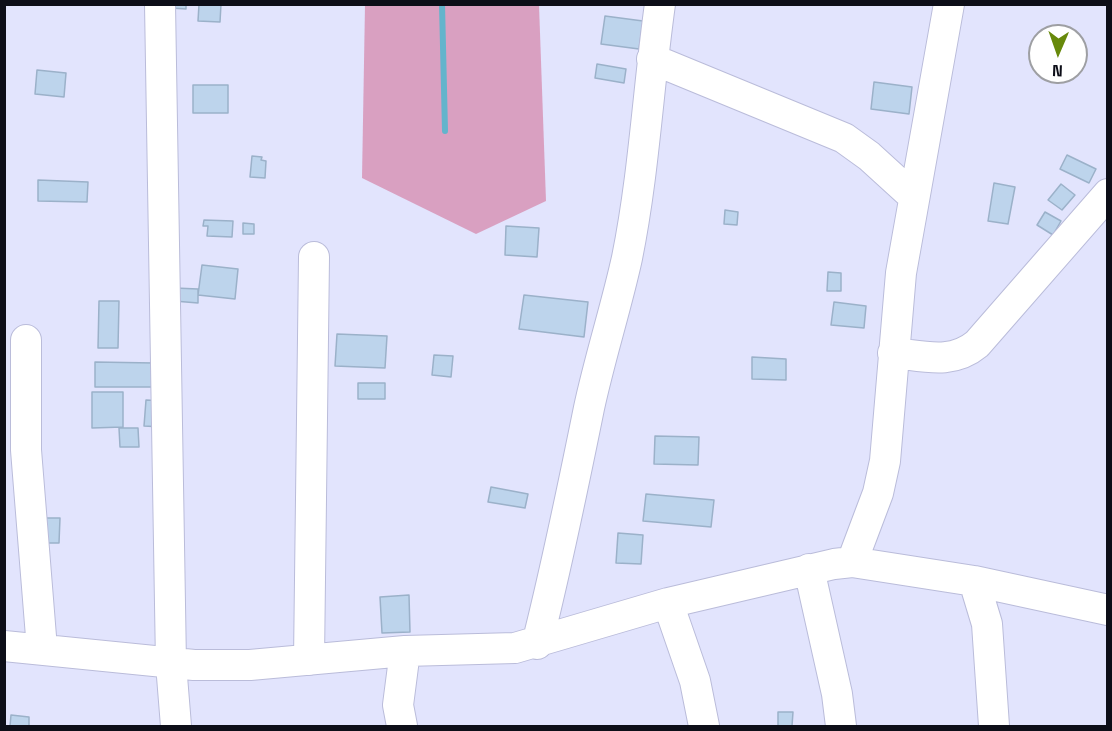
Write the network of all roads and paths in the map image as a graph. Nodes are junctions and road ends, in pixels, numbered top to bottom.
1 (160, 4) edge
2 (660, 4) edge
3 (949, 4) edge
4 (652, 59) junction
5 (1107, 195) edge
6 (914, 197) junction
7 (314, 257) dead end
8 (26, 340) dead end
9 (893, 353) junction
10 (852, 562) junction
11 (808, 569) junction
12 (974, 581) junction
13 (668, 603) junction
14 (1107, 610) edge
15 (537, 644) junction
16 (4, 646) edge
17 (42, 649) junction
18 (405, 651) junction
19 (366, 656) junction
20 (309, 660) junction
21 (171, 664) junction
22 (400, 716) edge
23 (176, 726) edge
24 (704, 726) edge
25 (841, 726) edge
26 (994, 726) edge

1 - 21 street
2 - 4 street
3 - 6 street
4 - 6 street
4 - 15 street
5 - 9 street
6 - 9 street
7 - 20 street
8 - 17 street
9 - 10 street
10 - 11 street
10 - 12 street
11 - 13 street
11 - 25 street
12 - 14 street
12 - 26 street
13 - 15 street
13 - 24 street
15 - 18 street
16 - 17 street
17 - 21 street
18 - 19 street
18 - 22 street
19 - 20 street
19 - 22 street
20 - 21 street
21 - 23 street

